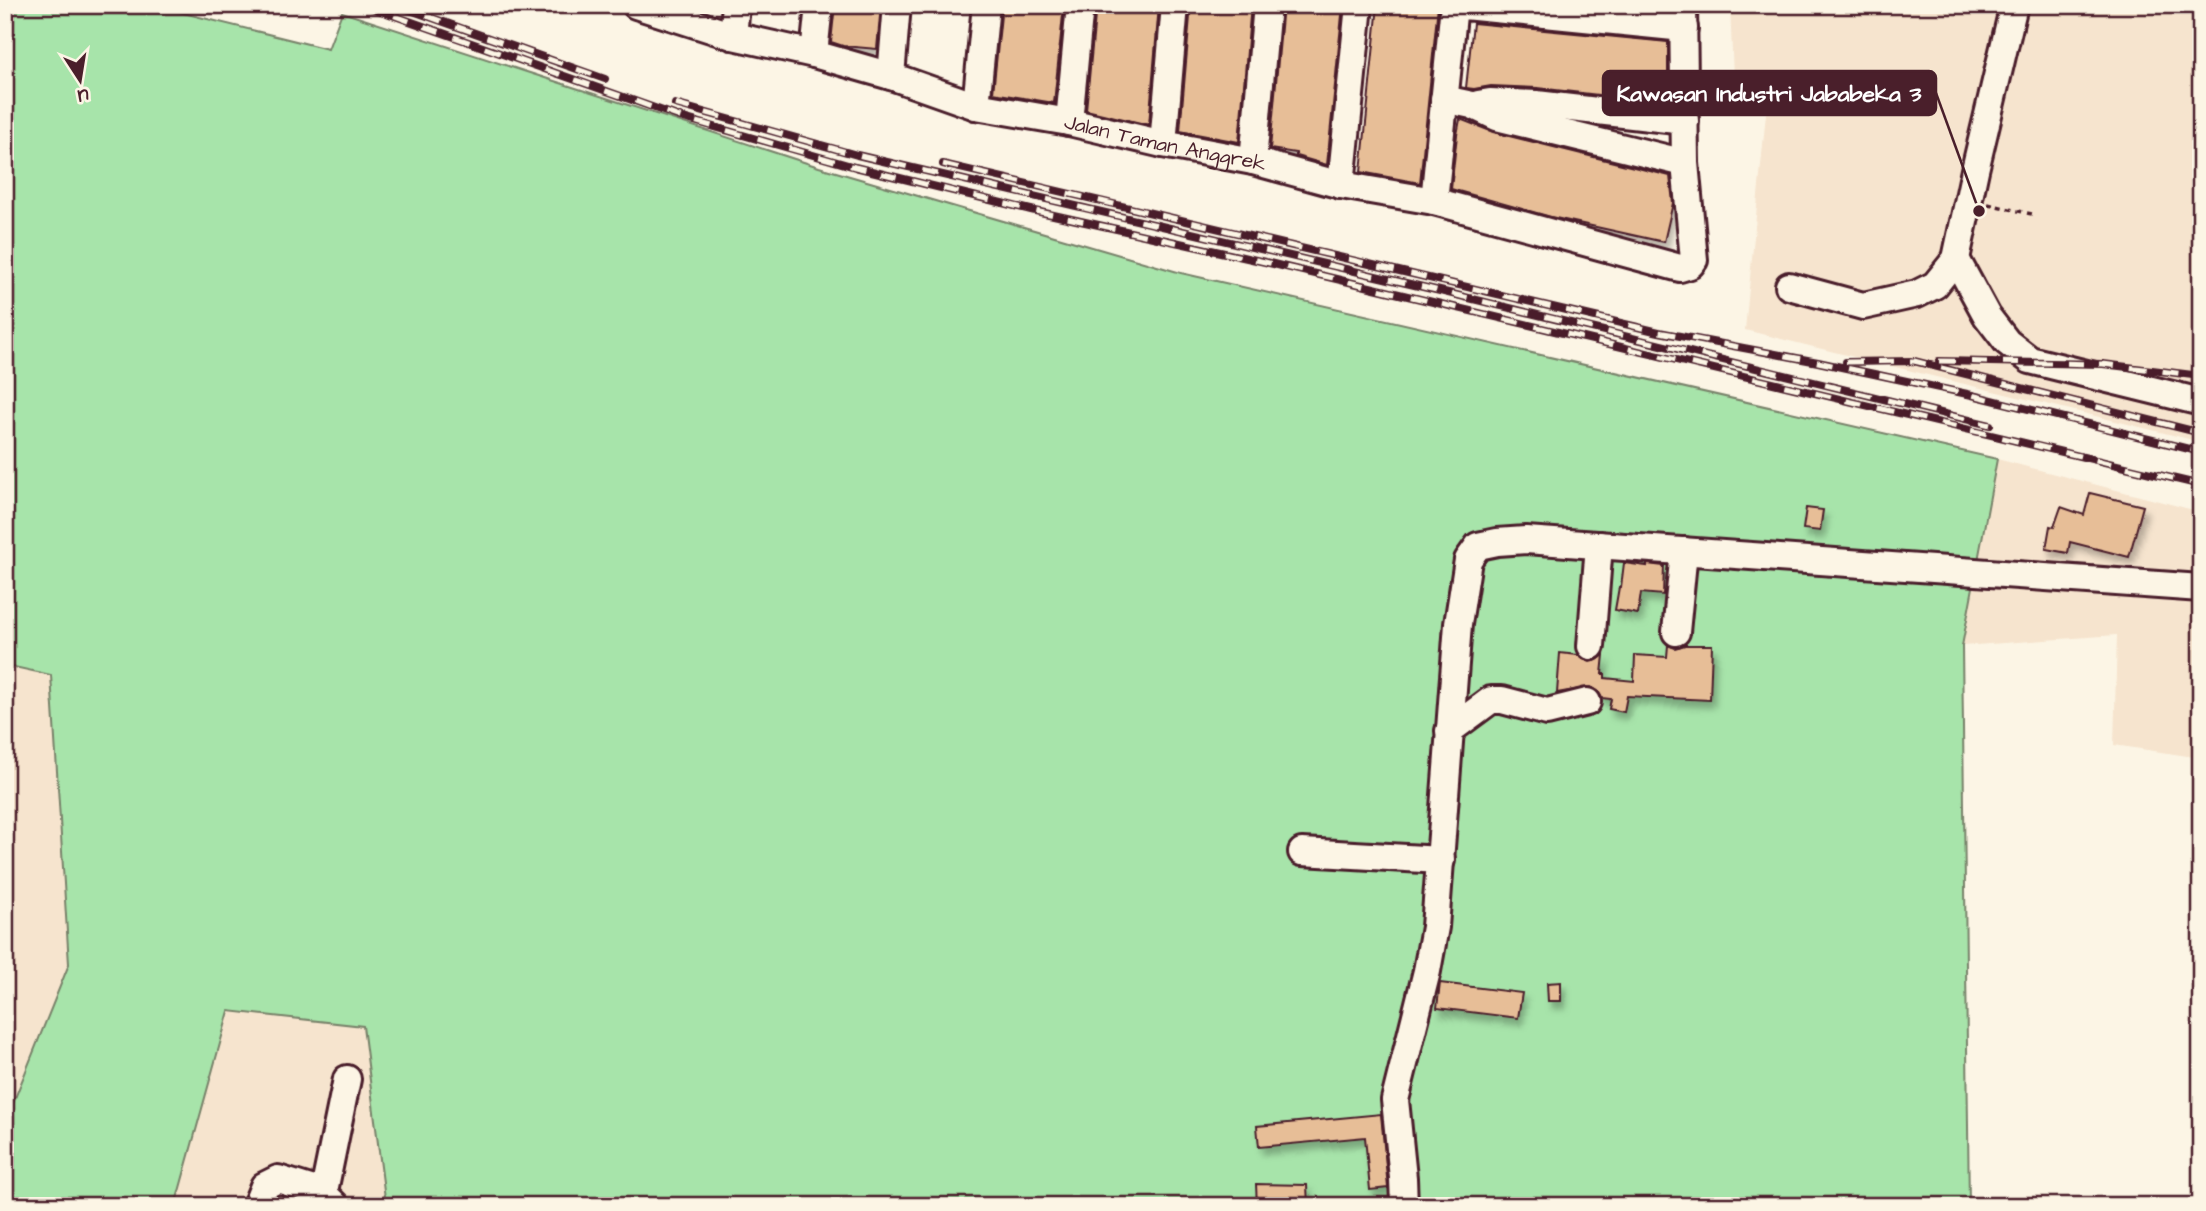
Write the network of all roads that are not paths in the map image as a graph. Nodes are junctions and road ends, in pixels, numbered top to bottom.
1 (736, 5) edge
2 (818, 5) edge
3 (897, 5) edge
4 (986, 5) edge
5 (1080, 5) edge
6 (1175, 5) edge
7 (1267, 5) edge
8 (1359, 5) edge
9 (2014, 5) edge
10 (648, 7) edge
11 (1683, 17) edge
12 (733, 36) junction
13 (814, 54) junction
14 (891, 76) junction
15 (1444, 99) junction
16 (1472, 105) junction
17 (976, 106) junction
18 (1685, 121) junction
19 (1069, 122) junction
20 (1163, 144) junction
21 (1253, 161) junction
22 (1685, 163) junction
23 (1341, 185) junction
24 (1434, 201) junction
25 (1956, 259) junction
26 (1789, 286) dead end
27 (2201, 402) edge
28 (1599, 545) junction
29 (1684, 551) junction
30 (2201, 588) edge
31 (1676, 632) dead end
32 (1591, 646) dead end
33 (1587, 702) dead end
34 (1449, 731) junction
35 (1302, 852) dead end
36 (1441, 860) junction
37 (348, 1079) dead end
38 (327, 1202) edge
39 (256, 1206) edge
40 (1404, 1206) edge

1 - 12 street
2 - 13 street
3 - 14 street
4 - 17 street
5 - 19 street
6 - 20 street
7 - 21 street
8 - 23 street
9 - 25 street
10 - 12 street, Jalan Taman Anggrek
11 - 15 street
11 - 18 street
12 - 13 street, Jalan Taman Anggrek
13 - 14 street, Jalan Taman Anggrek
14 - 17 street, Jalan Taman Anggrek
15 - 16 street
15 - 24 street
16 - 18 street
16 - 22 street
17 - 19 street, Jalan Taman Anggrek
18 - 22 street
19 - 20 street, Jalan Taman Anggrek
20 - 21 street, Jalan Taman Anggrek
21 - 23 street, Jalan Taman Anggrek
22 - 24 street, Jalan Taman Anggrek
23 - 24 street, Jalan Taman Anggrek
25 - 26 street
25 - 27 street
28 - 29 street
28 - 32 street
28 - 34 street
29 - 30 street
29 - 31 street
33 - 34 street
34 - 36 street
35 - 36 street
36 - 40 street
37 - 38 street
38 - 39 street

